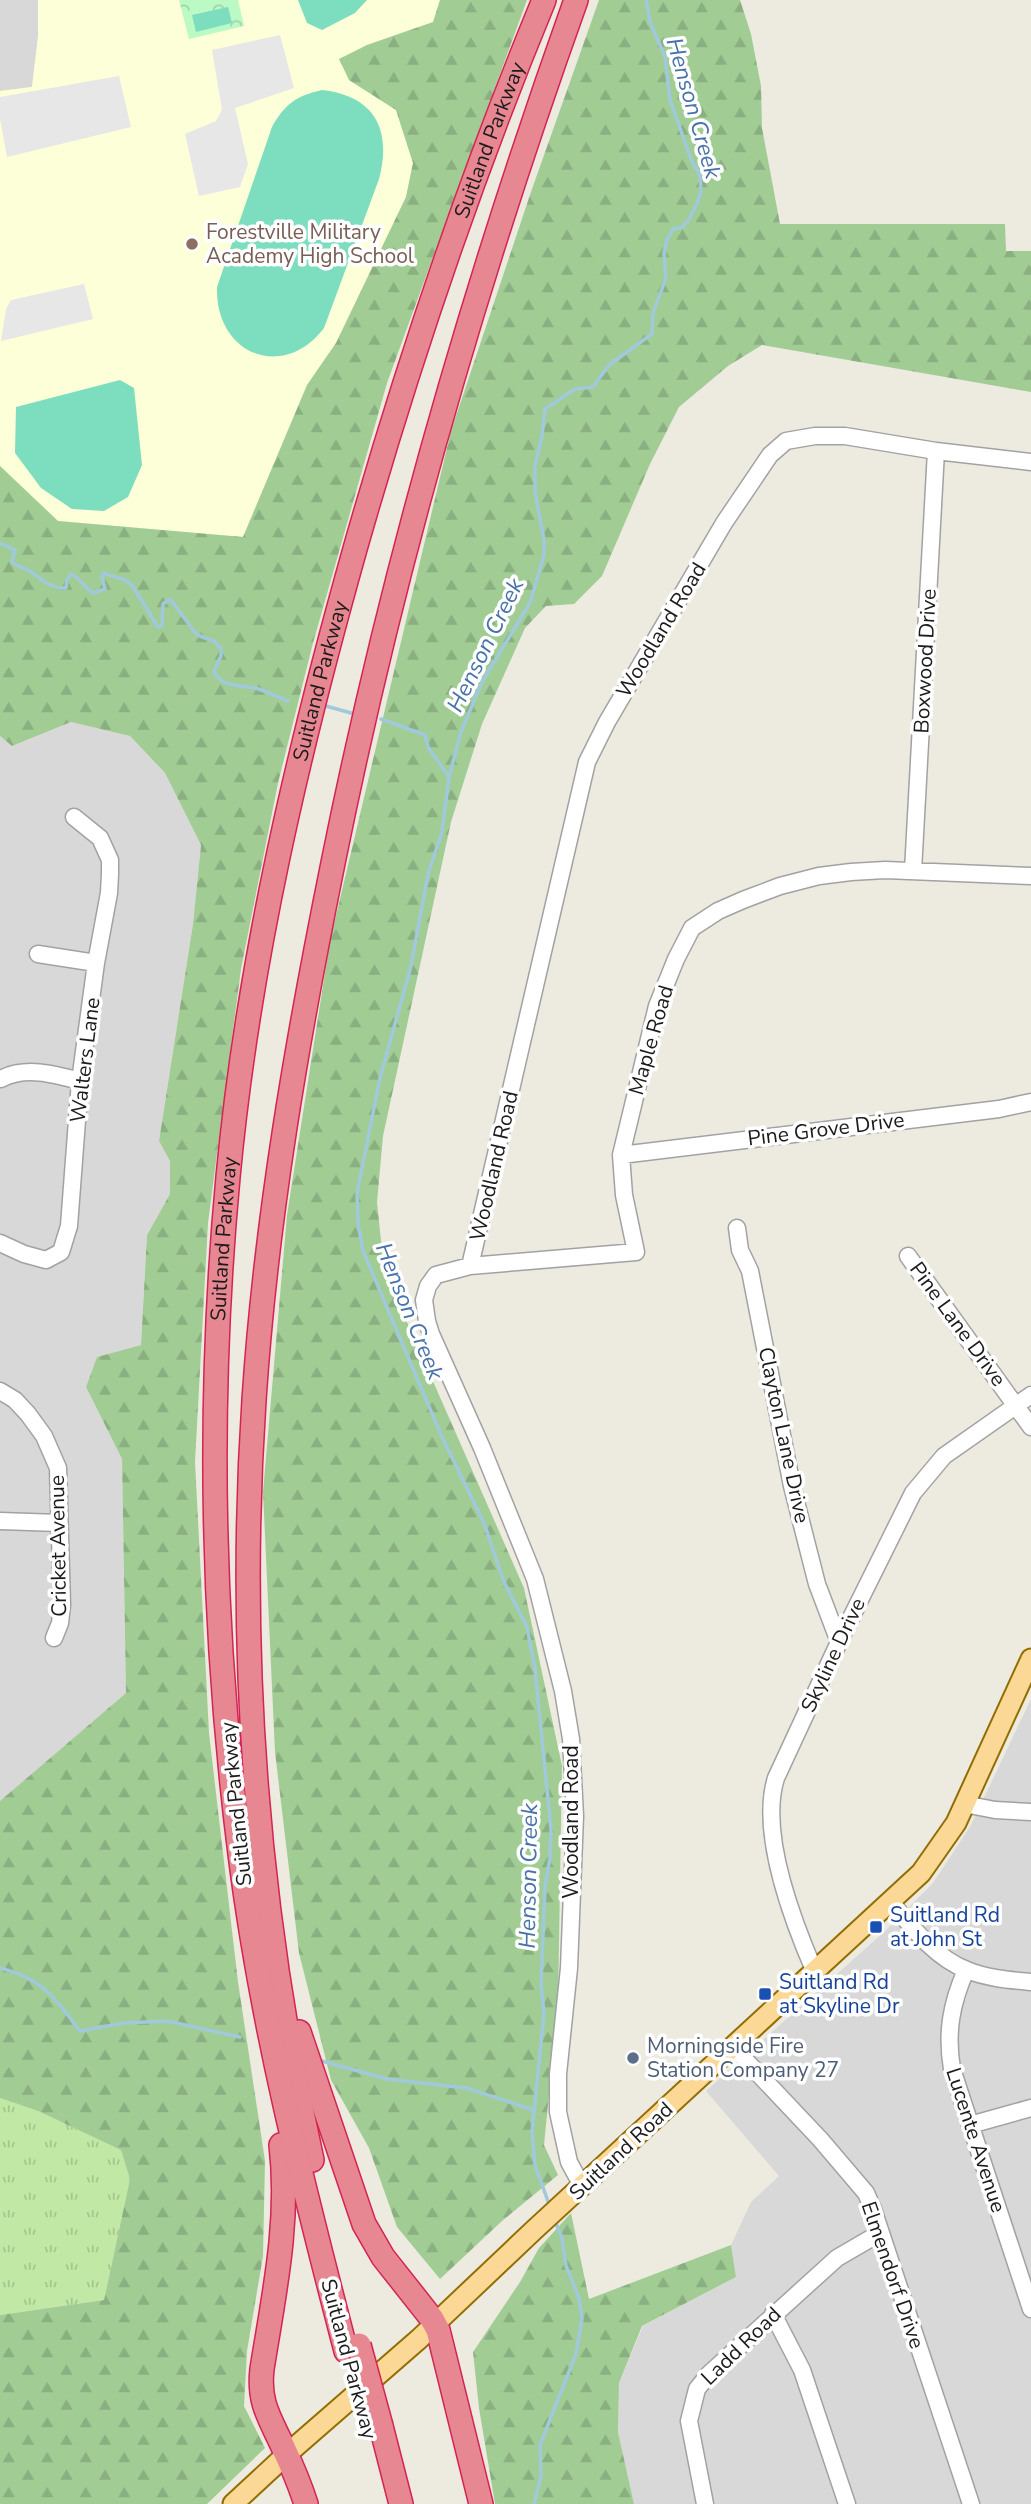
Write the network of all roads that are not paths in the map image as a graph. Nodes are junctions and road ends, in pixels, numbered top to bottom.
1 (544, 0) edge
2 (576, 0) edge
3 (936, 451) junction
4 (1031, 462) edge
5 (74, 817) dead end
6 (912, 871) junction
7 (1031, 876) edge
8 (38, 954) dead end
9 (96, 963) junction
10 (1, 1079) edge
11 (80, 1081) junction
12 (1031, 1102) edge
13 (621, 1156) junction
14 (737, 1228) dead end
15 (0, 1243) edge
16 (908, 1256) dead end
17 (470, 1266) junction
18 (0, 1391) edge
19 (1031, 1395) edge
20 (1017, 1405) junction
21 (1031, 1427) edge
22 (0, 1521) edge
23 (60, 1523) junction
24 (54, 1639) dead end
25 (839, 1642) junction
26 (1031, 1658) edge
27 (964, 1804) junction
28 (1031, 1812) edge
29 (891, 1902) junction
30 (268, 1904) junction
31 (814, 1970) junction
32 (966, 1970) junction
33 (1031, 1982) edge
34 (263, 2003) junction
35 (733, 2047) junction
36 (1031, 2108) edge
37 (971, 2125) junction
38 (582, 2186) junction
39 (880, 2232) junction
40 (1031, 2309) edge
41 (774, 2314) junction
42 (435, 2324) junction
43 (353, 2348) junction
44 (374, 2428) junction
45 (287, 2454) junction
46 (233, 2504) edge
47 (306, 2504) edge
48 (387, 2504) edge
49 (401, 2504) edge
50 (481, 2504) edge
51 (705, 2504) edge
52 (847, 2504) edge
53 (971, 2504) edge

1 - 34 highway, Suitland Parkway
2 - 30 highway, Suitland Parkway
3 - 4 street, Woodland Road
3 - 6 street, Boxwood Drive
3 - 17 street, Woodland Road
5 - 9 street, Walters Lane
6 - 7 street, Maple Road
6 - 13 street, Maple Road
8 - 9 street
9 - 11 street, Walters Lane
10 - 11 street
11 - 15 street, Walters Lane
12 - 13 street, Pine Grove Drive
13 - 17 street, Maple Road
14 - 25 street, Clayton Lane Drive
16 - 20 street, Pine Lane Drive
17 - 38 street, Woodland Road
18 - 23 street, Cricket Avenue
19 - 20 street, Skyline Drive
20 - 21 street, Pine Lane Drive
20 - 25 street, Skyline Drive
22 - 23 street
23 - 24 street, Cricket Avenue
25 - 31 street, Skyline Drive
26 - 27 main road, Suitland Road
27 - 28 street
27 - 29 main road, Suitland Road
29 - 31 main road, Suitland Road
29 - 32 street
30 - 42 highway
30 - 43 highway, Suitland Parkway
31 - 35 main road, Suitland Road
32 - 33 street
32 - 37 street, Lucente Avenue
34 - 43 highway, Suitland Parkway
34 - 45 highway
35 - 38 main road, Suitland Road
35 - 39 street, Elmendorf Drive
36 - 37 street
37 - 40 street, Lucente Avenue
38 - 42 main road, Suitland Road
39 - 41 street, Ladd Road
39 - 53 street, Elmendorf Drive
41 - 51 street, Ladd Road
41 - 52 street
42 - 45 main road, Suitland Road
42 - 50 highway
43 - 44 highway, Suitland Parkway, bridge
44 - 48 highway, Suitland Parkway
44 - 49 highway, Suitland Parkway
45 - 46 main road, Suitland Road
45 - 47 highway

